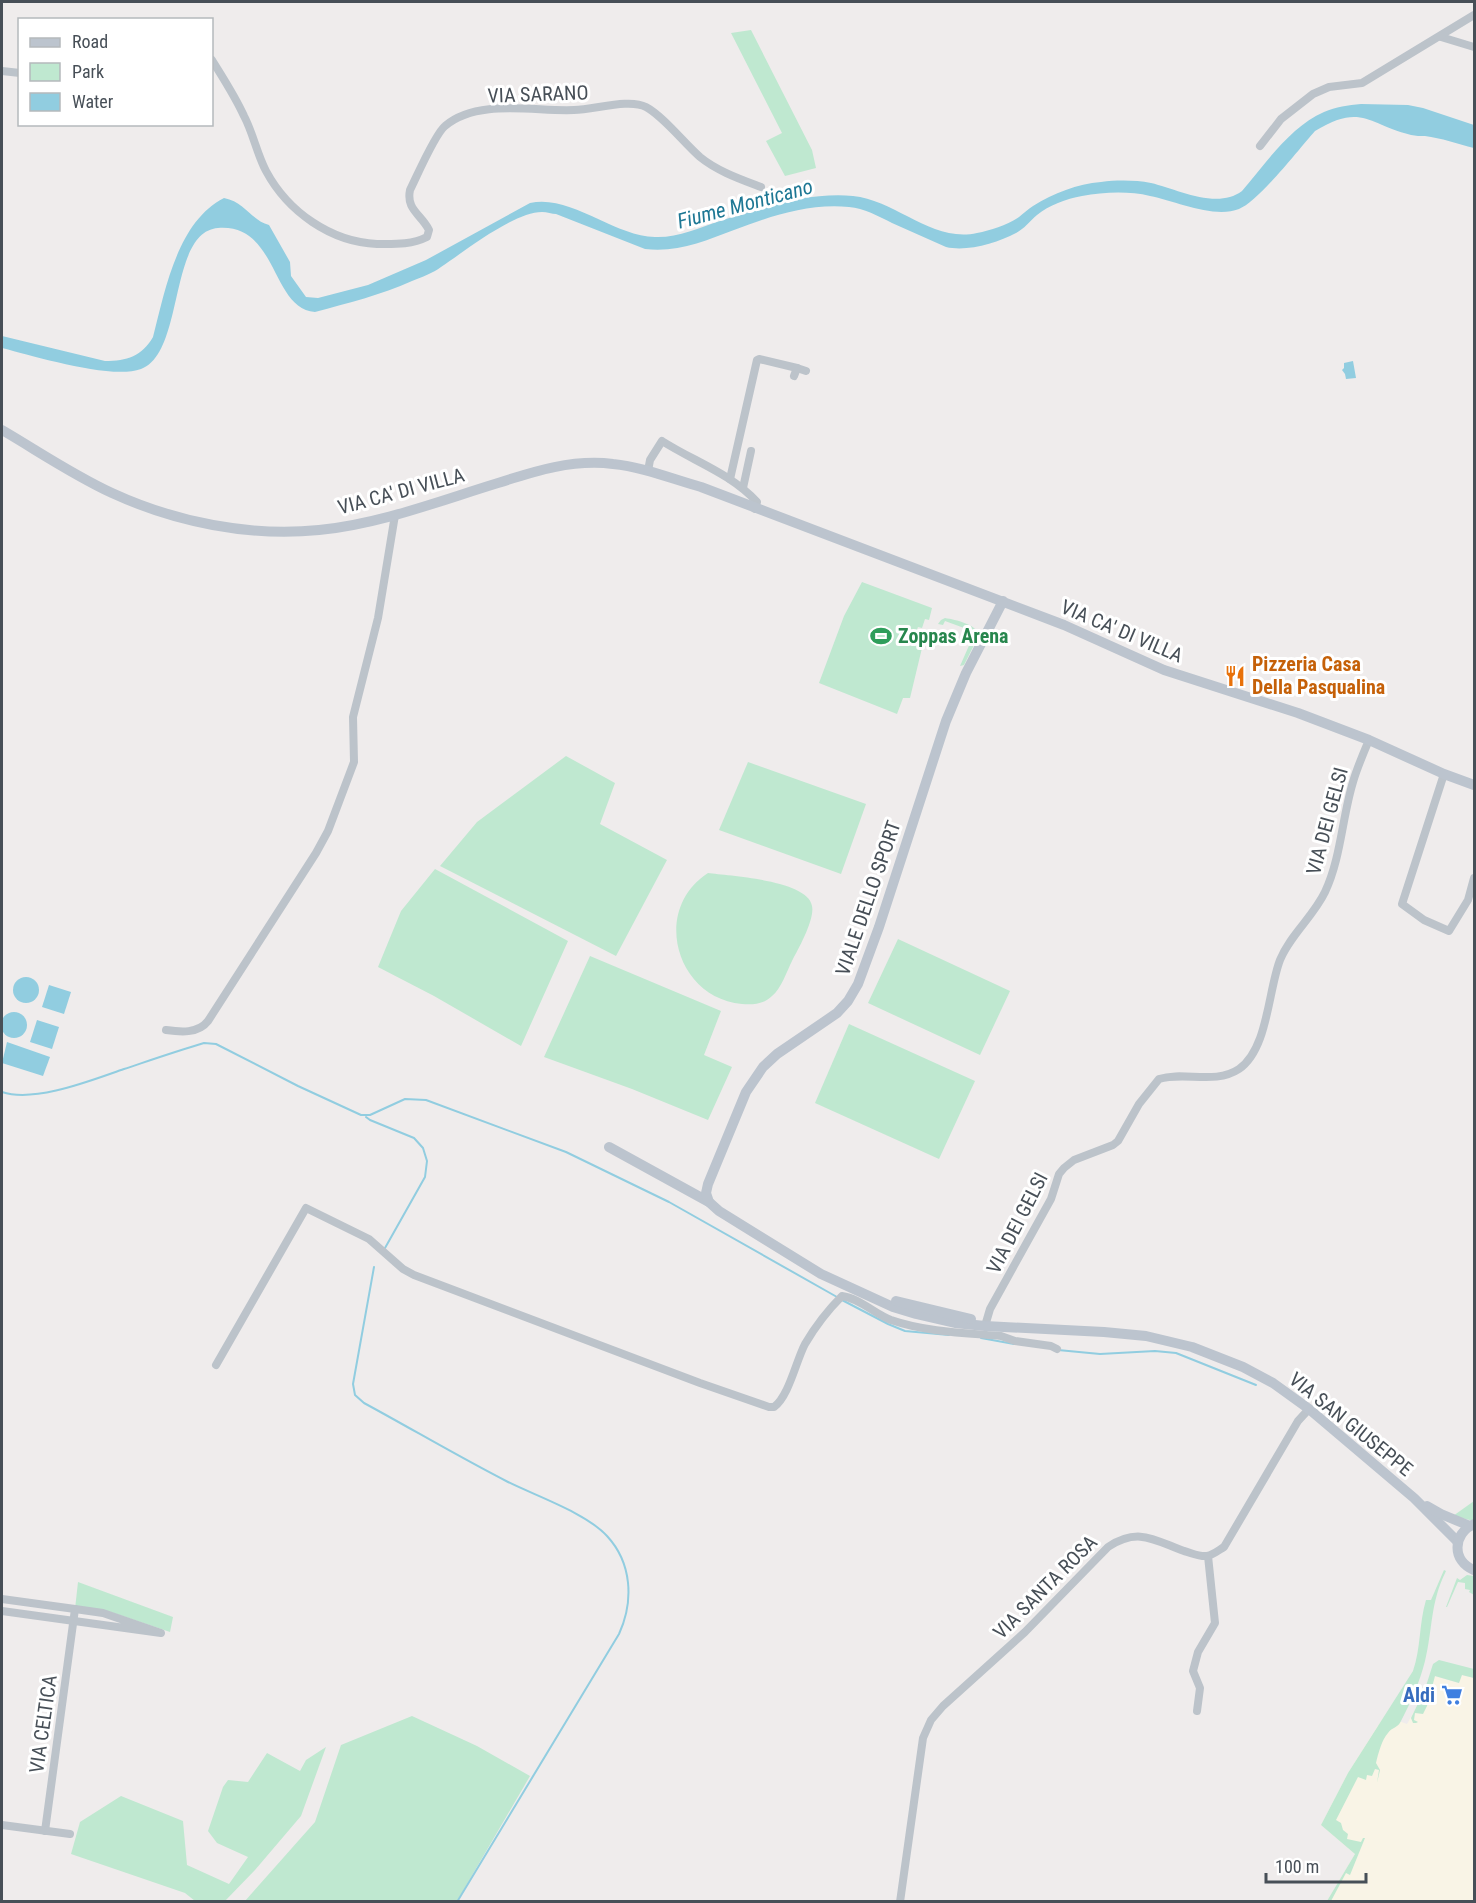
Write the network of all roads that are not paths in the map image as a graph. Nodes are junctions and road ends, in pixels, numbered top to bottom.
1 (1474, 15) edge
2 (1441, 37) junction
3 (1474, 47) edge
4 (213, 62) edge
5 (2, 71) edge
6 (18, 73) edge
7 (1260, 147) dead end
8 (761, 188) dead end
9 (806, 371) dead end
10 (2, 430) edge
11 (751, 451) dead end
12 (648, 471) junction
13 (730, 478) junction
14 (743, 488) junction
15 (755, 509) junction
16 (395, 515) junction
17 (1003, 601) junction
18 (1369, 740) junction
19 (1444, 774) junction
20 (1474, 785) edge
21 (1474, 878) edge
22 (166, 1030) dead end
23 (609, 1147) dead end
24 (709, 1202) junction
25 (917, 1311) junction
26 (985, 1324) junction
27 (912, 1326) junction
28 (1057, 1349) dead end
29 (216, 1365) dead end
30 (1309, 1409) junction
31 (1414, 1498) junction
32 (1456, 1521) junction
33 (1439, 1523) junction
34 (1472, 1525) edge
35 (1458, 1542) junction
36 (1208, 1556) junction
37 (1474, 1570) edge
38 (2, 1599) edge
39 (75, 1609) junction
40 (2, 1611) edge
41 (74, 1621) junction
42 (1197, 1711) dead end
43 (2, 1825) edge
44 (45, 1831) junction
45 (70, 1834) dead end
46 (900, 1902) edge

1 - 2 street
2 - 3 street
2 - 7 street
4 - 8 street, VIA SARANO
5 - 6 street
9 - 13 street
10 - 16 street, VIA CA' DI VILLA
11 - 14 street
12 - 13 street
12 - 15 street, VIA CA' DI VILLA
12 - 16 street, VIA CA' DI VILLA
13 - 14 street
14 - 15 street
15 - 17 street, VIA CA' DI VILLA
16 - 22 street
17 - 18 street, VIA CA' DI VILLA
17 - 24 street, VIALE DELLO SPORT
18 - 19 street, VIA CA' DI VILLA
18 - 26 street, VIA DEI GELSI
19 - 20 street, VIA CA' DI VILLA
19 - 21 street
23 - 24 street, VIA SAN GIUSEPPE
24 - 25 street, VIA SAN GIUSEPPE
25 - 26 street, VIA SAN GIUSEPPE
25 - 27 street
26 - 30 street, VIA SAN GIUSEPPE
27 - 28 street
27 - 29 street
30 - 31 street, VIA SAN GIUSEPPE
30 - 36 street
31 - 32 street, VIA SAN GIUSEPPE
31 - 33 street, VIA SAN GIUSEPPE
32 - 33 street
32 - 34 street, VIA SAN GIUSEPPE
33 - 35 street, VIA SAN GIUSEPPE
34 - 35 street
35 - 37 street
36 - 42 street
36 - 46 street, VIA SANTA ROSA
38 - 39 street
39 - 41 street, VIA CELTICA
39 - 41 street
40 - 41 street
41 - 44 street, VIA CELTICA
43 - 44 street
44 - 45 street

